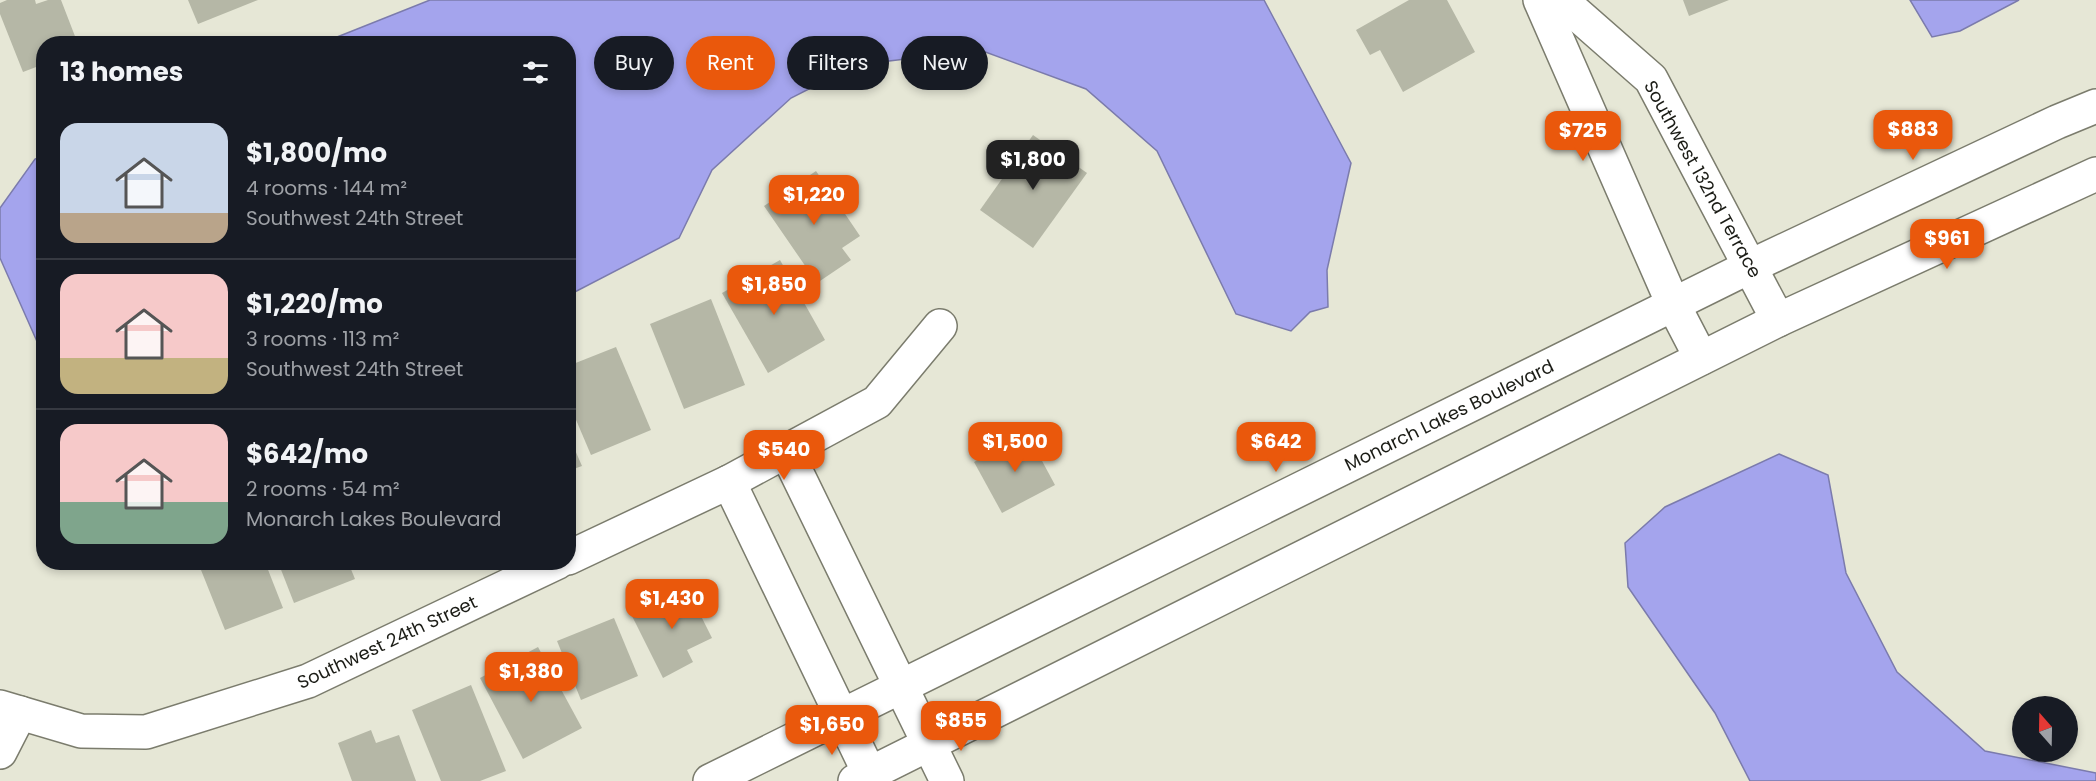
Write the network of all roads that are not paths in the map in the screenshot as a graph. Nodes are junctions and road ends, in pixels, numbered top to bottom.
1 (1540, 0) edge
2 (1561, 0) edge
3 (2096, 106) edge
4 (2096, 174) edge
5 (1751, 266) junction
6 (1673, 304) junction
7 (1778, 320) junction
8 (940, 326) dead end
9 (1701, 358) junction
10 (786, 451) junction
11 (729, 482) junction
12 (576, 554) edge
13 (541, 570) edge
14 (901, 687) junction
15 (7, 710) edge
16 (842, 715) junction
17 (929, 746) junction
18 (0, 752) edge
19 (866, 779) edge
20 (710, 781) edge
21 (947, 781) edge

1 - 6 street
2 - 5 street, Southwest 132nd Terrace
3 - 5 street, Monarch Lakes Boulevard
4 - 7 street
5 - 6 street, Monarch Lakes Boulevard
5 - 7 street, Southwest 132nd Terrace
6 - 9 street
6 - 14 street, Monarch Lakes Boulevard
7 - 9 street
8 - 10 street
9 - 17 street
10 - 11 street
10 - 14 street
11 - 12 street
11 - 16 street
13 - 15 street, Southwest 24th Street
14 - 16 street, Monarch Lakes Boulevard
14 - 17 street
15 - 18 street
16 - 19 street
16 - 20 street, Monarch Lakes Boulevard
17 - 19 street
17 - 21 street

